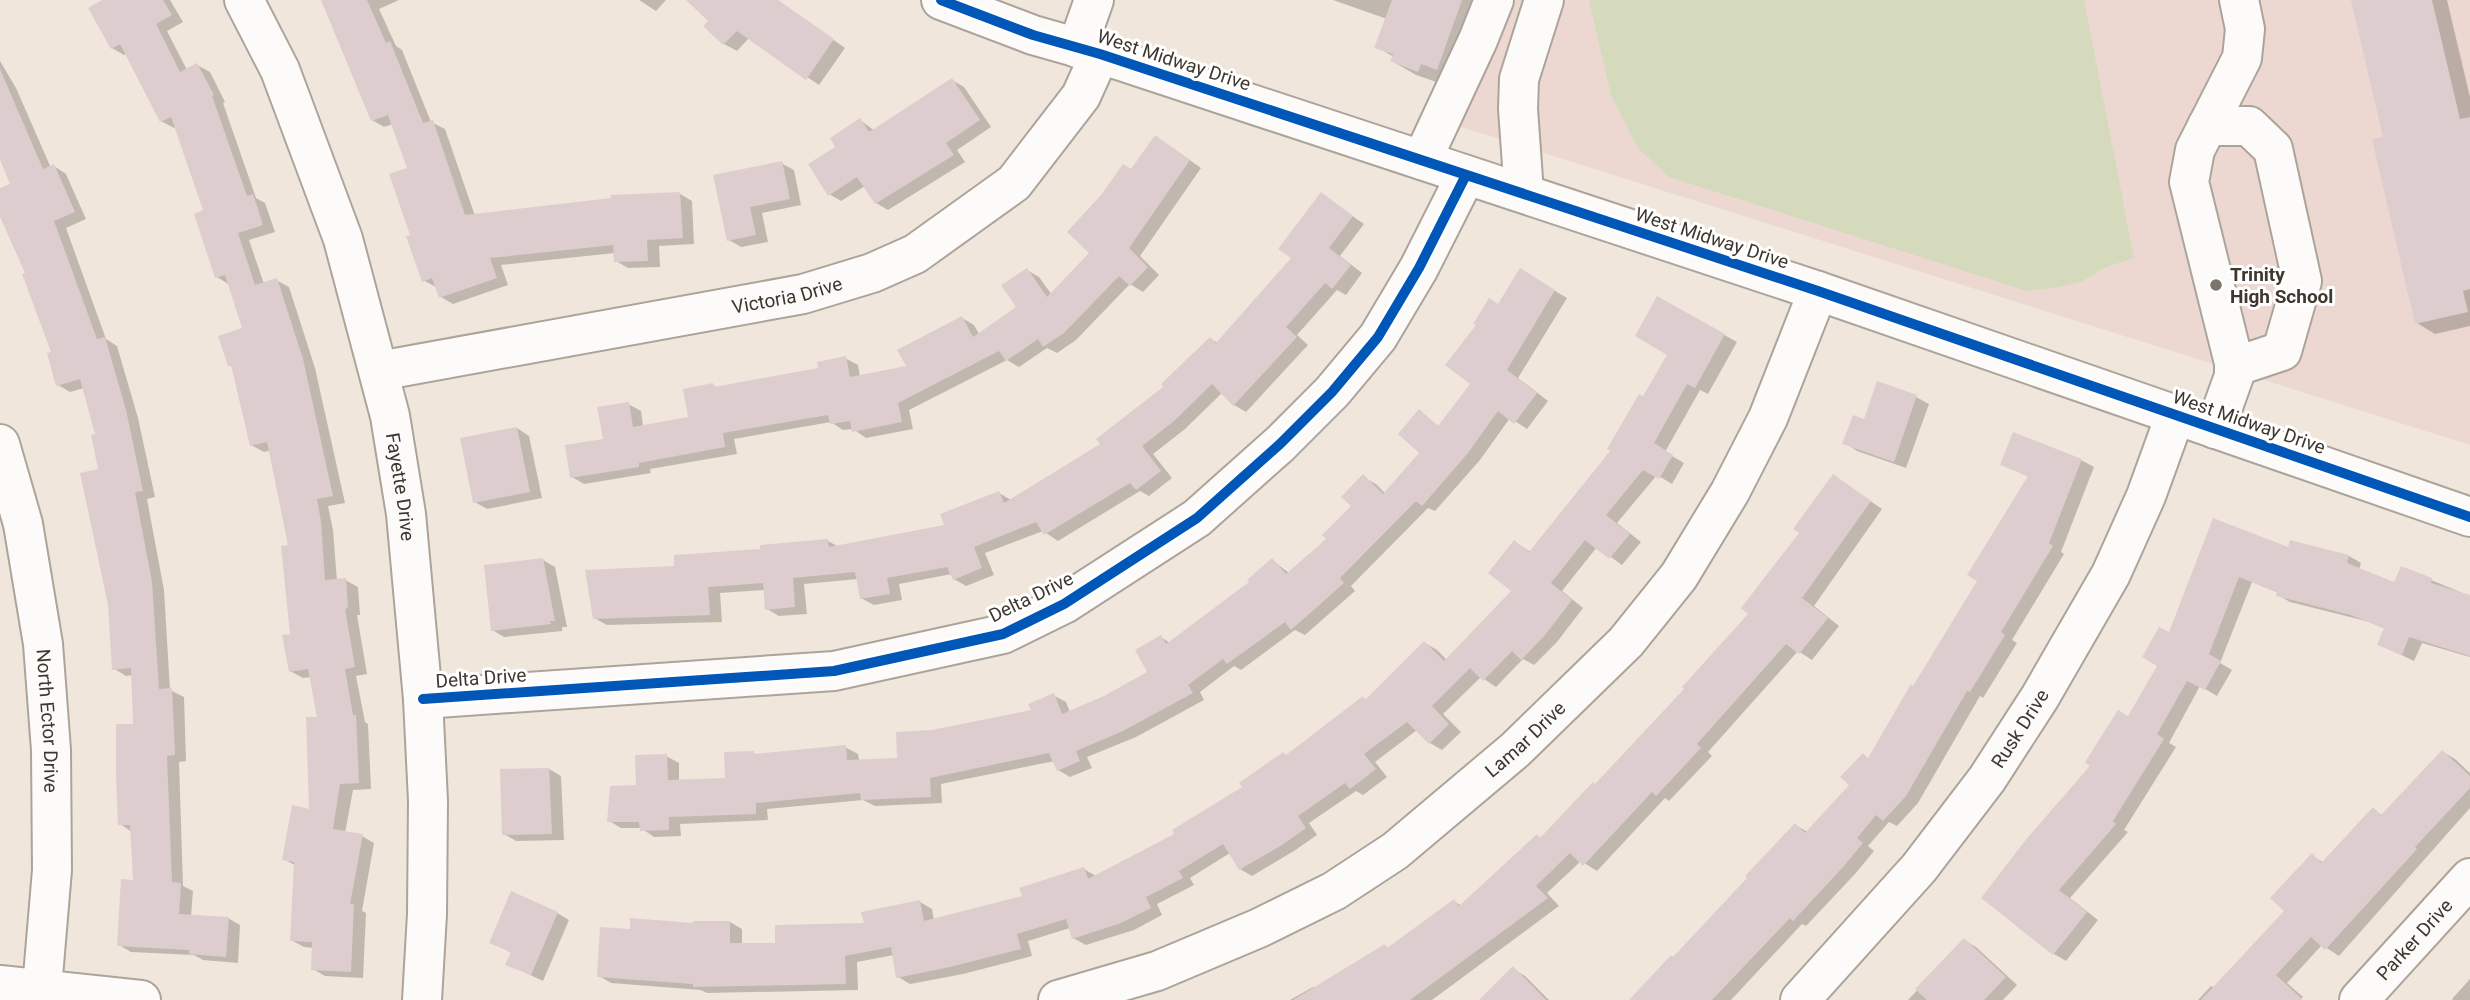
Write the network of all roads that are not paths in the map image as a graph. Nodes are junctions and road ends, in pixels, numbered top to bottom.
1 (244, 0) edge
2 (941, 0) edge
3 (1094, 0) edge
4 (1494, 0) edge
5 (1544, 0) edge
6 (2239, 0) edge
7 (1088, 51) junction
8 (2207, 126) junction
9 (1422, 160) junction
10 (1466, 175) junction
11 (1524, 194) junction
12 (1818, 291) junction
13 (2234, 367) junction
14 (379, 371) junction
15 (2175, 416) junction
16 (2215, 429) junction
17 (0, 444) edge
18 (2470, 517) edge
19 (423, 699) junction
20 (2470, 878) edge
21 (0, 985) edge
22 (42, 995) edge
23 (141, 1000) edge
24 (422, 1000) edge
25 (1058, 1000) edge
26 (1800, 1000) edge
27 (2359, 1000) edge

1 - 14 street, Fayette Drive
2 - 7 street, West Midway Drive
3 - 7 street, Victoria Drive
4 - 9 street
5 - 11 street
6 - 8 street
7 - 9 street, West Midway Drive
7 - 14 street, Victoria Drive
8 - 13 street
8 - 13 street
9 - 10 street, West Midway Drive
10 - 11 street, West Midway Drive
10 - 19 street, Delta Drive
11 - 12 street, West Midway Drive
12 - 15 street, West Midway Drive
12 - 25 street, Lamar Drive
13 - 16 street
14 - 19 street, Fayette Drive
15 - 16 street, West Midway Drive
15 - 26 street, Rusk Drive
16 - 18 street, West Midway Drive
17 - 22 street, North Ector Drive
19 - 24 street, Fayette Drive
20 - 27 street, Parker Drive
21 - 22 street
22 - 23 street

